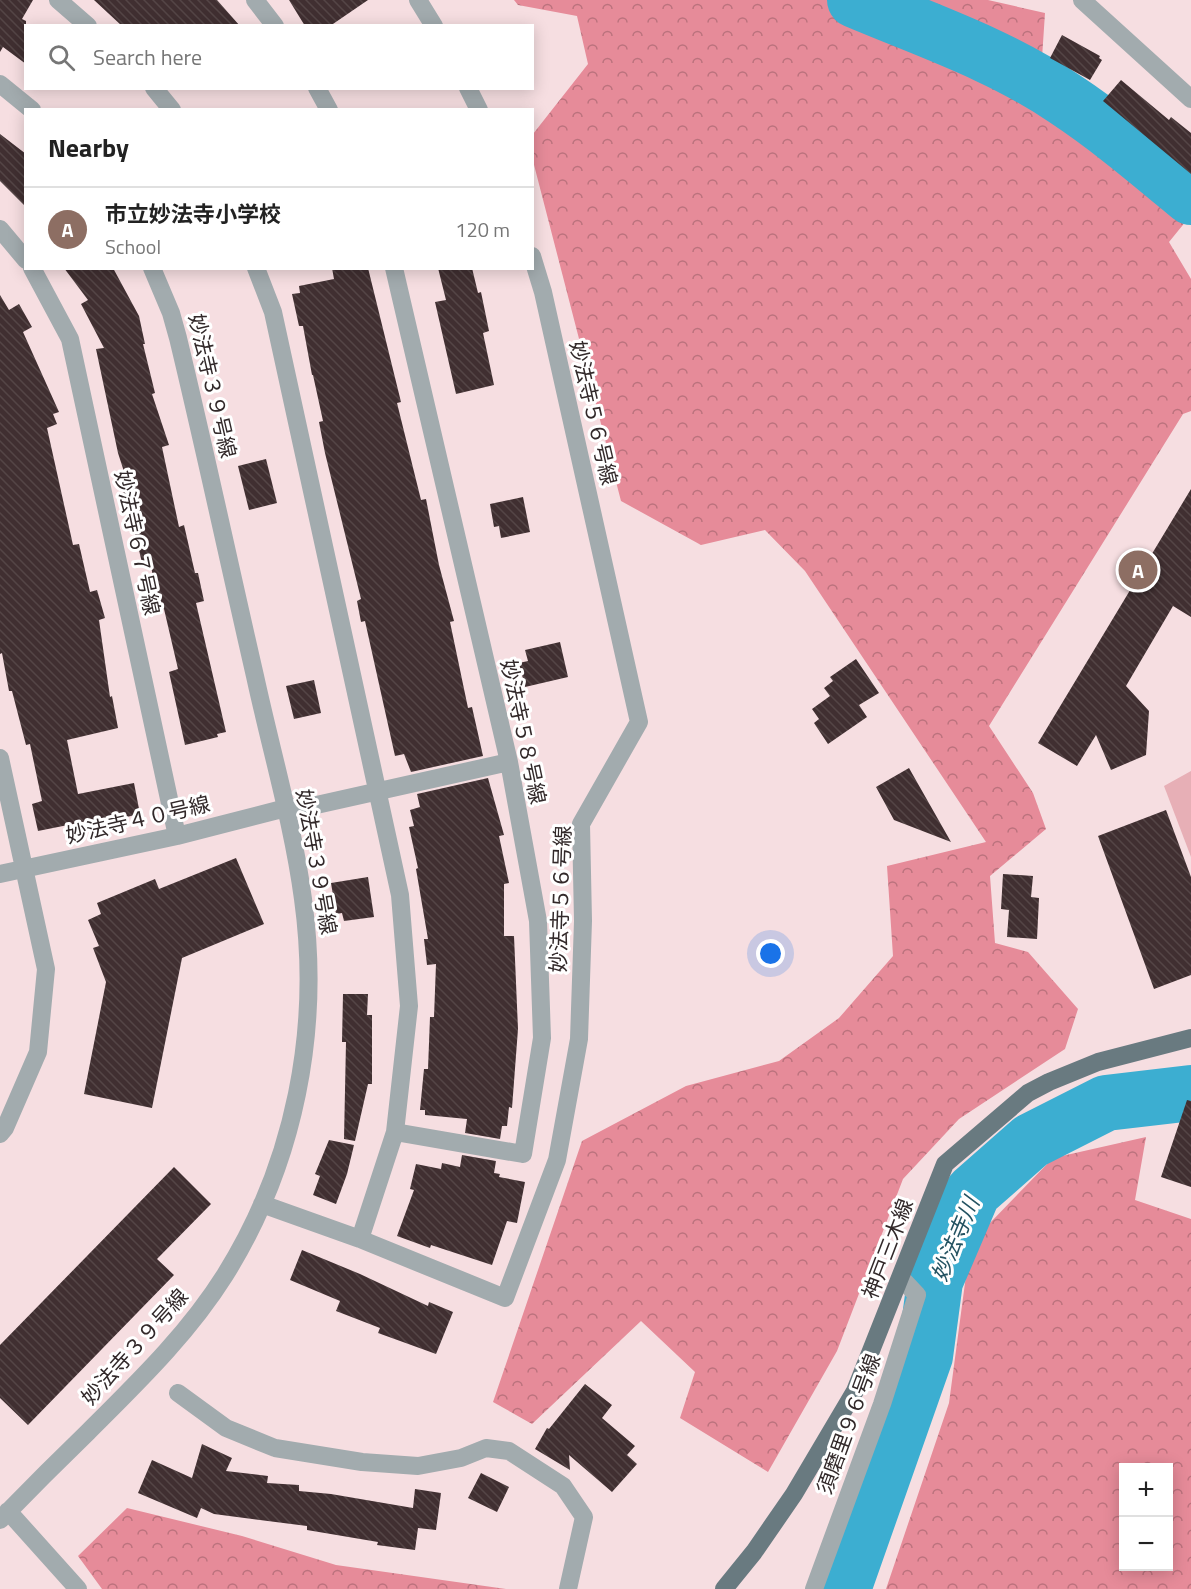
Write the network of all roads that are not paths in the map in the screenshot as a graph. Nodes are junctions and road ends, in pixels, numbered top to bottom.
1 (58, 0) edge
2 (255, 0) edge
3 (418, 0) edge
4 (1082, 0) edge
5 (86, 24) edge
6 (273, 24) edge
7 (434, 24) edge
8 (0, 84) edge
9 (156, 90) edge
10 (318, 90) edge
11 (469, 90) edge
12 (1191, 99) edge
13 (30, 108) edge
14 (170, 108) edge
15 (328, 108) edge
16 (478, 108) edge
17 (0, 230) edge
18 (24, 258) edge
19 (534, 262) edge
20 (33, 270) edge
21 (153, 270) edge
22 (257, 270) edge
23 (394, 270) edge
24 (0, 758) edge
25 (508, 762) junction
26 (378, 791) junction
27 (286, 808) junction
28 (177, 836) junction
29 (25, 869) junction
30 (0, 874) edge
31 (1191, 1038) edge
32 (395, 1132) junction
33 (0, 1134) edge
34 (262, 1204) junction
35 (360, 1239) junction
36 (901, 1278) junction
37 (178, 1393) dead end
38 (4, 1515) edge
39 (78, 1589) edge
40 (568, 1589) edge
41 (724, 1589) edge
42 (814, 1589) edge

1 - 5 street
2 - 6 street
3 - 7 street
4 - 12 street
8 - 13 street
9 - 14 street
10 - 15 street
11 - 16 street
17 - 18 street
19 - 35 street, 妙法寺５６号線
20 - 28 street, 妙法寺６７号線
21 - 27 street, 妙法寺３９号線
22 - 26 street
23 - 25 street, 妙法寺５８号線
24 - 29 street
25 - 26 street, 妙法寺４０号線
25 - 32 street, 妙法寺５８号線
26 - 27 street, 妙法寺４０号線
26 - 32 street
27 - 28 street, 妙法寺４０号線
27 - 34 street, 妙法寺３９号線
28 - 29 street, 妙法寺４０号線
29 - 30 street, 妙法寺４０号線
29 - 33 street
31 - 36 main road, 神戸三木線
32 - 35 street
34 - 35 street, 妙法寺５６号線
34 - 38 street, 妙法寺３９号線
36 - 41 main road, 神戸三木線
36 - 42 street, 須磨里９６号線
37 - 40 street
38 - 39 street

